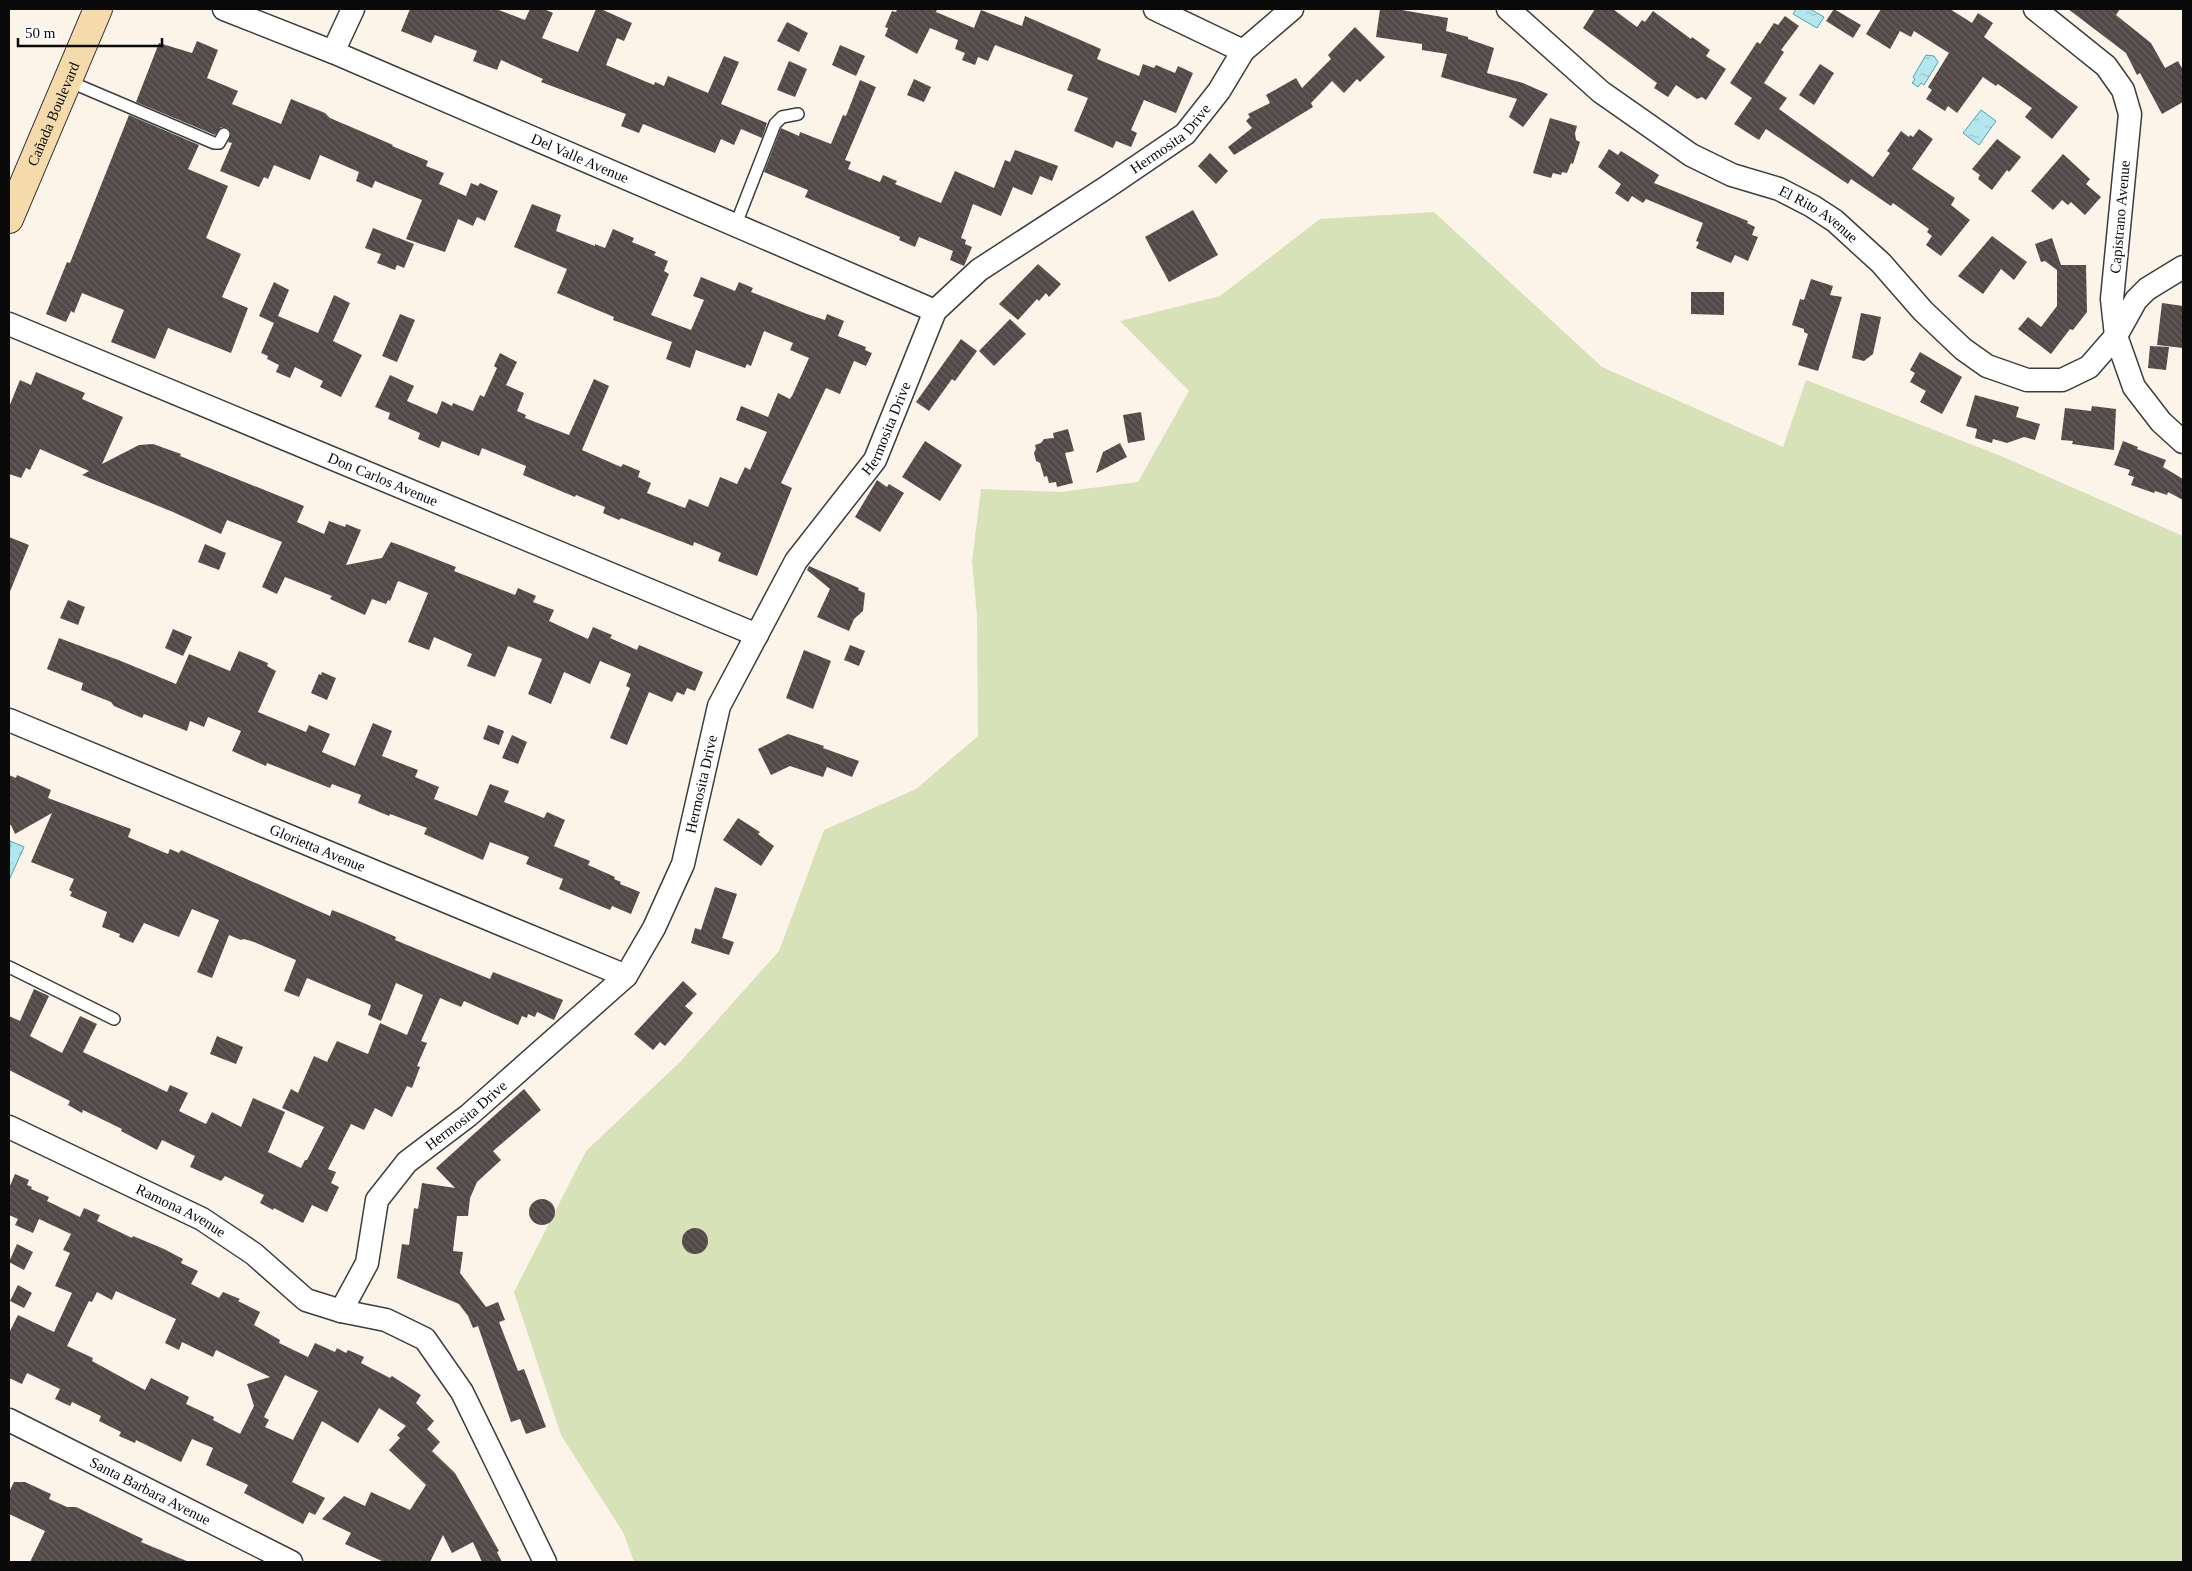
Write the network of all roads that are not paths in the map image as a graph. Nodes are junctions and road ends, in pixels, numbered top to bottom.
1 (98, 9) edge
2 (224, 9) edge
3 (353, 9) edge
4 (1155, 9) edge
5 (1292, 9) edge
6 (1508, 9) edge
7 (2035, 9) edge
8 (249, 13) edge
9 (1243, 50) junction
10 (333, 52) junction
11 (68, 81) junction
12 (798, 114) dead end
13 (224, 134) dead end
14 (9, 219) edge
15 (736, 224) junction
16 (2183, 267) edge
17 (936, 311) junction
18 (9, 324) edge
19 (2116, 336) junction
20 (2183, 442) edge
21 (756, 635) junction
22 (9, 720) edge
23 (9, 967) edge
24 (626, 976) junction
25 (114, 1019) dead end
26 (9, 1127) edge
27 (341, 1311) junction
28 (9, 1420) edge
29 (292, 1562) edge
30 (545, 1562) edge

1 - 11 main road, Cañada Boulevard
2 - 8 street, Del Valle Avenue
3 - 10 street
4 - 9 street
5 - 9 street, Hermosita Drive
6 - 19 street, El Rito Avenue
7 - 19 street, Capistrano Avenue
8 - 10 street, Del Valle Avenue
9 - 17 street, Hermosita Drive
10 - 15 street, Del Valle Avenue
11 - 13 lane
11 - 14 main road, Cañada Boulevard
12 - 15 lane
15 - 17 street, Del Valle Avenue
16 - 19 street, El Rito Avenue
17 - 21 street, Hermosita Drive
18 - 21 street, Don Carlos Avenue
19 - 20 street, Capistrano Avenue
21 - 24 street, Hermosita Drive
22 - 24 street, Glorietta Avenue
23 - 25 lane
24 - 27 street, Hermosita Drive
26 - 27 street, Ramona Avenue
27 - 30 street
28 - 29 street, Santa Barbara Avenue

